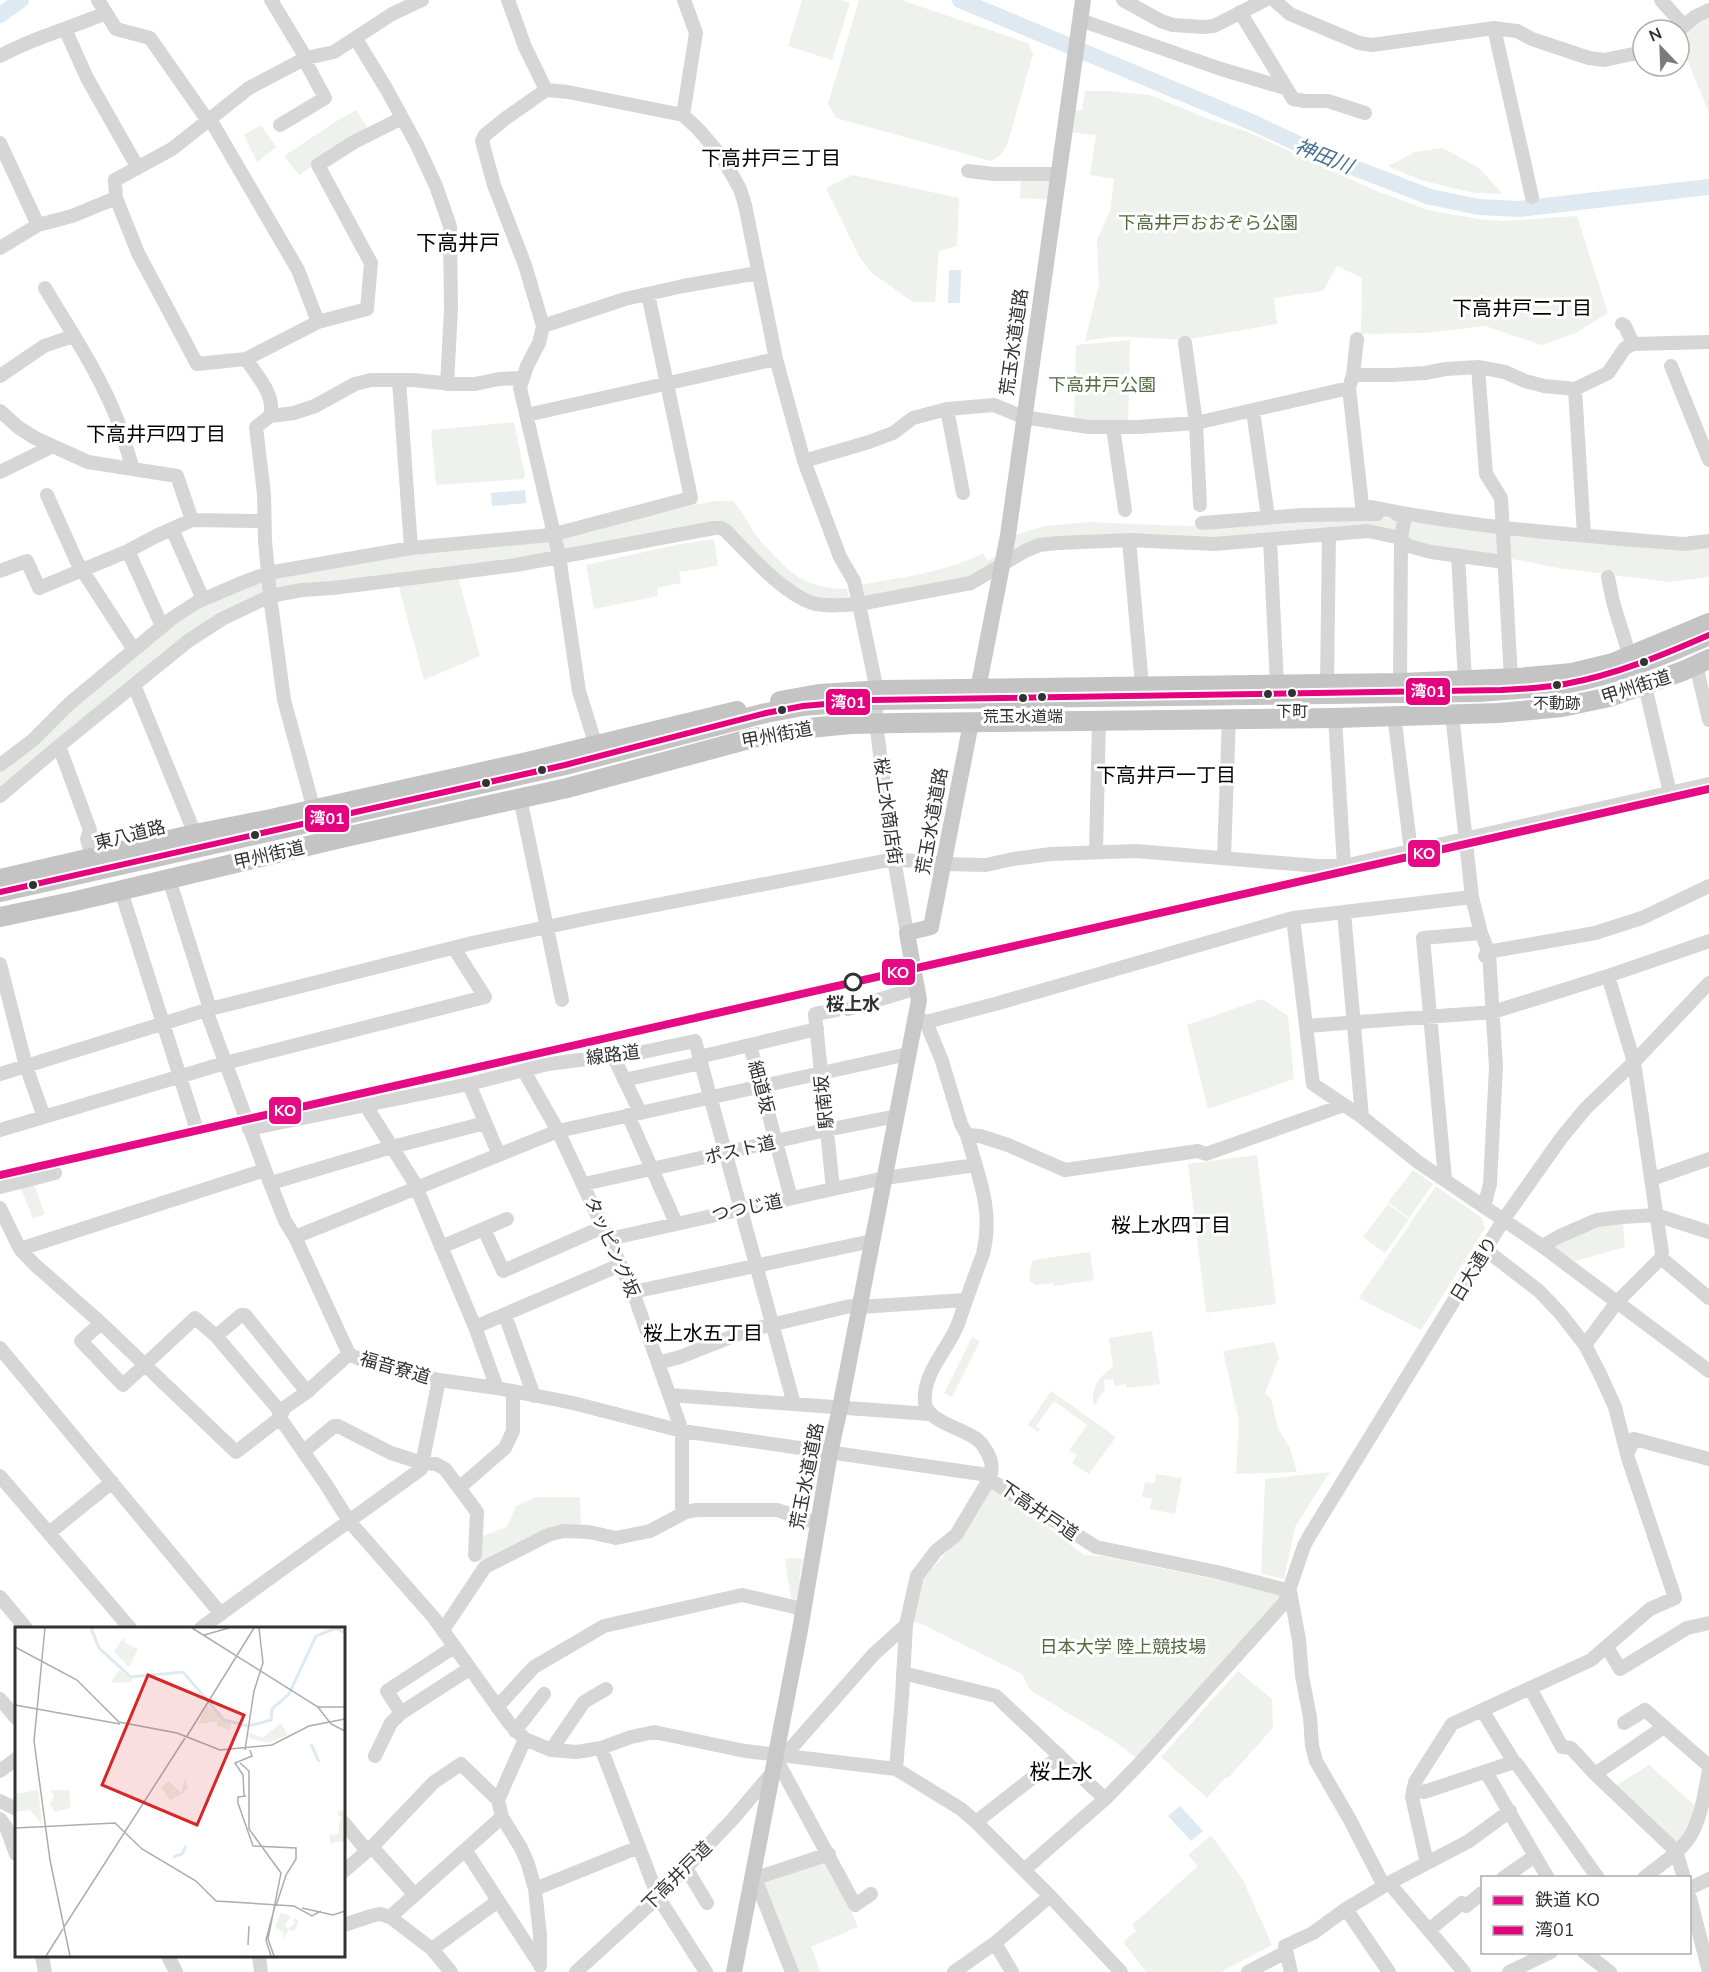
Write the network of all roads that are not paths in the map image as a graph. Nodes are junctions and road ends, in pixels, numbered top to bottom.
1 (98, 0) edge
2 (271, 0) edge
3 (422, 0) edge
4 (508, 0) edge
5 (684, 0) edge
6 (1083, 0) edge
7 (1123, 0) edge
8 (1265, 0) edge
9 (1274, 0) edge
10 (1661, 0) edge
11 (1709, 10) edge
12 (1240, 12) junction
13 (106, 13) junction
14 (1674, 18) edge
15 (1080, 20) junction
16 (1691, 20) edge
17 (1494, 28) junction
18 (65, 29) junction
19 (356, 39) junction
20 (1631, 54) edge
21 (0, 56) edge
22 (305, 58) junction
23 (1285, 88) junction
24 (546, 90) junction
25 (1365, 113) dead end
26 (683, 115) junction
27 (402, 118) junction
28 (210, 119) junction
29 (280, 125) dead end
30 (0, 143) edge
31 (138, 168) junction
32 (968, 171) dead end
33 (1058, 174) junction
34 (1532, 197) dead end
35 (116, 198) junction
36 (38, 225) junction
37 (0, 248) edge
38 (758, 273) junction
39 (45, 288) dead end
40 (648, 294) junction
41 (318, 322) junction
42 (1622, 324) dead end
43 (543, 326) junction
44 (73, 336) junction
45 (1357, 339) dead end
46 (1709, 342) edge
47 (1185, 343) dead end
48 (1633, 344) junction
49 (246, 359) junction
50 (776, 359) junction
51 (1671, 366) dead end
52 (1478, 367) junction
53 (0, 376) edge
54 (522, 378) junction
55 (399, 380) junction
56 (1351, 381) junction
57 (667, 383) junction
58 (447, 384) junction
59 (1575, 389) junction
60 (947, 409) junction
61 (0, 411) edge
62 (1253, 411) junction
63 (526, 415) junction
64 (270, 416) junction
65 (1023, 417) junction
66 (1196, 423) junction
67 (1113, 428) junction
68 (53, 446) junction
69 (804, 460) junction
70 (1709, 460) edge
71 (133, 468) junction
72 (0, 472) edge
73 (963, 493) dead end
74 (47, 495) dead end
75 (1200, 505) dead end
76 (1125, 510) dead end
77 (1405, 514) junction
78 (1268, 518) junction
79 (192, 520) junction
80 (264, 521) junction
81 (1202, 524) dead end
82 (1503, 528) junction
83 (172, 529) junction
84 (554, 534) junction
85 (1329, 534) junction
86 (1584, 535) junction
87 (1401, 539) junction
88 (1130, 540) junction
89 (1270, 540) junction
90 (1709, 541) edge
91 (411, 548) junction
92 (128, 551) junction
93 (1458, 555) junction
94 (559, 557) junction
95 (1504, 562) junction
96 (1002, 564) junction
97 (82, 570) junction
98 (0, 571) edge
99 (268, 573) junction
100 (1608, 577) dead end
101 (270, 596) junction
102 (203, 599) junction
103 (859, 604) junction
104 (1709, 623) edge
105 (162, 626) junction
106 (1709, 635) edge
107 (1709, 647) edge
108 (134, 650) junction
109 (1630, 657) junction
110 (1703, 662) edge
111 (1510, 679) junction
112 (1465, 681) junction
113 (1400, 683) junction
114 (1328, 684) junction
115 (134, 685) junction
116 (1142, 685) junction
117 (1277, 685) junction
118 (1645, 686) junction
119 (978, 689) junction
120 (875, 690) junction
121 (897, 690) junction
122 (849, 692) junction
123 (1452, 714) junction
124 (1394, 715) junction
125 (1229, 718) junction
126 (1335, 718) junction
127 (1099, 720) junction
128 (1709, 720) edge
129 (898, 723) junction
130 (970, 723) junction
131 (851, 724) junction
132 (877, 724) junction
133 (59, 746) junction
134 (596, 746) junction
135 (0, 765) edge
136 (1709, 784) edge
137 (1670, 793) junction
138 (0, 796) edge
139 (520, 798) junction
140 (314, 810) junction
141 (269, 819) junction
142 (195, 834) junction
143 (1466, 838) junction
144 (1411, 851) junction
145 (1096, 852) junction
146 (278, 853) junction
147 (1224, 857) junction
148 (894, 859) junction
149 (90, 862) junction
150 (944, 864) junction
151 (1344, 866) junction
152 (0, 879) edge
153 (169, 879) junction
154 (0, 886) edge
155 (1709, 886) edge
156 (121, 891) junction
157 (0, 892) edge
158 (1472, 897) junction
159 (0, 904) edge
160 (0, 910) edge
161 (1344, 912) junction
162 (0, 917) edge
163 (1293, 918) junction
164 (548, 926) junction
165 (1481, 933) junction
166 (909, 940) junction
167 (1709, 941) edge
168 (454, 948) junction
169 (1487, 954) junction
170 (0, 964) edge
171 (1608, 976) junction
172 (1709, 982) edge
173 (917, 988) junction
174 (562, 1000) dead end
175 (208, 1009) junction
176 (1493, 1012) junction
177 (1430, 1017) junction
178 (921, 1019) junction
179 (1355, 1022) junction
180 (163, 1024) junction
181 (1306, 1026) junction
182 (817, 1029) junction
183 (750, 1045) junction
184 (908, 1054) junction
185 (613, 1056) junction
186 (700, 1060) junction
187 (225, 1062) junction
188 (1634, 1062) junction
189 (26, 1066) junction
190 (524, 1071) junction
191 (820, 1073) junction
192 (0, 1074) edge
193 (180, 1076) junction
194 (624, 1080) junction
195 (469, 1084) junction
196 (760, 1085) junction
197 (711, 1097) junction
198 (1344, 1105) junction
199 (366, 1106) junction
200 (634, 1114) junction
201 (897, 1116) junction
202 (44, 1117) junction
203 (1362, 1117) junction
204 (485, 1123) junction
205 (196, 1127) dead end
206 (249, 1129) junction
207 (0, 1130) edge
208 (826, 1130) junction
209 (558, 1131) junction
210 (967, 1135) junction
211 (775, 1142) junction
212 (392, 1147) junction
213 (725, 1153) junction
214 (499, 1155) junction
215 (1709, 1159) edge
216 (975, 1165) junction
217 (653, 1169) junction
218 (265, 1170) junction
219 (55, 1173) dead end
220 (885, 1178) junction
221 (1444, 1179) junction
222 (1652, 1179) junction
223 (271, 1184) junction
224 (584, 1184) junction
225 (0, 1187) edge
226 (416, 1188) junction
227 (832, 1189) junction
228 (791, 1198) junction
229 (1484, 1207) junction
230 (0, 1208) edge
231 (741, 1210) junction
232 (1656, 1215) junction
233 (507, 1219) dead end
234 (1504, 1219) junction
235 (676, 1223) junction
236 (484, 1229) junction
237 (1709, 1232) edge
238 (606, 1233) junction
239 (295, 1237) junction
240 (872, 1240) junction
241 (1542, 1246) junction
242 (441, 1247) junction
243 (20, 1249) junction
244 (1486, 1250) junction
245 (1661, 1258) junction
246 (620, 1266) junction
247 (756, 1266) junction
248 (633, 1292) junction
249 (1709, 1298) edge
250 (965, 1300) junction
251 (1617, 1302) junction
252 (860, 1307) junction
253 (505, 1315) junction
254 (101, 1323) junction
255 (772, 1325) junction
256 (475, 1327) junction
257 (216, 1336) junction
258 (1585, 1345) junction
259 (0, 1348) edge
260 (349, 1354) junction
261 (658, 1363) junction
262 (143, 1366) junction
263 (1709, 1370) edge
264 (439, 1380) junction
265 (497, 1388) junction
266 (307, 1392) junction
267 (513, 1392) junction
268 (669, 1395) junction
269 (534, 1396) junction
270 (794, 1404) junction
271 (840, 1408) junction
272 (929, 1414) junction
273 (280, 1418) junction
274 (682, 1431) junction
275 (304, 1451) junction
276 (830, 1453) junction
277 (1627, 1454) junction
278 (1709, 1459) edge
279 (422, 1463) junction
280 (0, 1476) edge
281 (990, 1478) junction
282 (112, 1482) junction
283 (459, 1488) junction
284 (682, 1508) dead end
285 (349, 1521) junction
286 (819, 1524) junction
287 (48, 1533) junction
288 (475, 1555) dead end
289 (1290, 1591) junction
290 (0, 1597) edge
291 (803, 1609) junction
292 (221, 1614) junction
293 (1709, 1623) edge
294 (906, 1625) junction
295 (24, 1627) edge
296 (128, 1627) edge
297 (204, 1627) edge
298 (443, 1630) junction
299 (454, 1647) junction
300 (1607, 1647) junction
301 (469, 1669) junction
302 (903, 1673) junction
303 (1530, 1688) junction
304 (606, 1689) dead end
305 (544, 1694) dead end
306 (0, 1699) edge
307 (497, 1707) junction
308 (1482, 1710) junction
309 (401, 1713) junction
310 (15, 1717) edge
311 (1624, 1723) dead end
312 (1664, 1727) junction
313 (520, 1735) junction
314 (601, 1748) junction
315 (551, 1750) junction
316 (780, 1755) junction
317 (375, 1756) dead end
318 (1059, 1757) junction
319 (1514, 1762) junction
320 (1709, 1768) edge
321 (896, 1769) junction
322 (1486, 1772) junction
323 (771, 1774) junction
324 (1595, 1774) junction
325 (1413, 1790) junction
326 (1105, 1799) junction
327 (498, 1800) junction
328 (0, 1801) edge
329 (15, 1808) edge
330 (1510, 1811) junction
331 (502, 1817) junction
332 (0, 1820) edge
333 (976, 1822) junction
334 (345, 1824) edge
335 (15, 1847) edge
336 (639, 1847) junction
337 (370, 1849) junction
338 (466, 1851) junction
339 (1677, 1851) junction
340 (829, 1854) junction
341 (1535, 1856) junction
342 (1427, 1863) junction
343 (686, 1868) junction
344 (345, 1870) edge
345 (1024, 1870) junction
346 (754, 1875) junction
347 (1506, 1876) edge
348 (1547, 1876) edge
349 (1597, 1876) edge
350 (1646, 1876) edge
351 (1683, 1876) edge
352 (1709, 1879) edge
353 (1387, 1885) junction
354 (1691, 1887) edge
355 (535, 1889) junction
356 (872, 1894) dead end
357 (1481, 1894) edge
358 (415, 1895) junction
359 (1050, 1896) junction
360 (658, 1897) junction
361 (498, 1900) junction
362 (707, 1903) dead end
363 (1691, 1905) edge
364 (1346, 1909) junction
365 (390, 1917) junction
366 (345, 1924) edge
367 (1429, 1930) junction
368 (995, 1943) junction
369 (432, 1949) junction
370 (1286, 1952) junction
371 (1549, 1954) edge
372 (1585, 1954) edge
373 (42, 1957) edge
374 (168, 1957) edge
375 (259, 1957) edge
376 (542, 1969) edge
377 (1513, 1971) edge
378 (45, 1972) edge
379 (176, 1972) edge
380 (261, 1972) edge
381 (451, 1972) edge
382 (576, 1972) edge
383 (706, 1972) edge
384 (734, 1972) edge
385 (792, 1972) edge
386 (954, 1972) edge
387 (1012, 1972) edge
388 (1121, 1972) edge
389 (1248, 1972) edge
390 (1291, 1972) edge
391 (1389, 1972) edge
392 (1464, 1972) edge
393 (1610, 1972) edge
394 (1709, 1972) edge

1 - 13 street
2 - 22 street
3 - 19 street
4 - 24 street
5 - 26 street
6 - 15 main road, 荒玉水道道路
7 - 12 street
8 - 12 street
9 - 17 street
10 - 14 street
11 - 16 street
12 - 23 street
13 - 18 street
13 - 28 street
15 - 23 street
15 - 33 main road, 荒玉水道道路
17 - 20 street
17 - 34 street
18 - 21 street
18 - 31 street
19 - 22 street
19 - 27 street
22 - 28 street
22 - 29 street
23 - 25 street
24 - 26 street
24 - 43 street
26 - 38 street, 桜上水商店街
27 - 41 street
27 - 58 street
28 - 31 street
28 - 41 street
30 - 36 street
31 - 35 street
32 - 33 street
33 - 65 main road, 荒玉水道道路
35 - 36 street
35 - 49 street
36 - 37 street
38 - 40 street
38 - 50 street, 桜上水商店街
39 - 44 street
40 - 43 street
40 - 57 street
41 - 49 street
42 - 48 street
43 - 54 street
44 - 53 street
44 - 71 street
45 - 56 street
46 - 48 street
47 - 66 street
48 - 59 street
49 - 64 street
50 - 57 street
50 - 69 street, 桜上水商店街
51 - 70 street
52 - 56 street
52 - 59 street
52 - 82 street
54 - 58 street
54 - 63 street
55 - 58 street
55 - 64 street
55 - 91 street
56 - 62 street
56 - 77 street
57 - 63 street
57 - 84 street
59 - 86 street
60 - 65 street
60 - 69 street
60 - 73 street
61 - 68 street
62 - 66 street
62 - 78 street
63 - 84 street
64 - 80 street
65 - 67 street
65 - 96 main road, 荒玉水道道路
66 - 67 street
66 - 75 street
67 - 76 street
68 - 71 street
68 - 72 street
69 - 103 street, 桜上水商店街
71 - 79 street
74 - 97 street
77 - 78 street
77 - 82 street
77 - 87 street
78 - 81 street
79 - 80 street
79 - 83 street
80 - 99 street
82 - 86 street
82 - 95 street
83 - 92 street
83 - 102 street
84 - 91 street
84 - 94 street
85 - 87 street
85 - 89 street
85 - 114 street
86 - 90 street
87 - 93 street
87 - 113 street
88 - 89 street
88 - 96 street
88 - 116 street
89 - 117 street
91 - 99 street
92 - 97 street
92 - 105 street
93 - 95 street
93 - 112 street
94 - 101 street
94 - 103 street
94 - 134 street
95 - 111 street
96 - 103 street
96 - 119 main road, 荒玉水道道路
97 - 98 street
97 - 108 street
99 - 101 street
99 - 102 street
100 - 109 street
101 - 115 street
101 - 140 street
102 - 105 street
103 - 120 street, 桜上水商店街
104 - 109 highway, 甲州街道
105 - 108 street
106 - 157 highway, bridge
107 - 159 highway
108 - 135 street
109 - 111 highway, 甲州街道
110 - 118 highway, 甲州街道
110 - 128 street
111 - 112 highway, 甲州街道
112 - 113 highway, 甲州街道
113 - 114 highway, 甲州街道
114 - 117 highway, 甲州街道
115 - 133 street
115 - 142 street
116 - 117 highway, 甲州街道
116 - 119 highway, 甲州街道
118 - 123 highway, 甲州街道
118 - 137 street
119 - 121 highway, 甲州街道
120 - 121 highway, 甲州街道
120 - 122 highway, 甲州街道
120 - 132 street, 桜上水商店街
121 - 129 highway
122 - 131 highway
122 - 134 highway, 甲州街道
123 - 124 highway, 甲州街道
123 - 143 street
124 - 126 highway, 甲州街道
124 - 144 street
125 - 126 highway, 甲州街道
125 - 127 highway, 甲州街道
125 - 147 street
126 - 151 street
127 - 130 highway, 甲州街道
127 - 145 street
129 - 130 highway, 甲州街道
129 - 132 highway, 甲州街道
130 - 150 main road, 荒玉水道道路
131 - 132 highway, 甲州街道
131 - 139 highway, 甲州街道
132 - 148 street, 桜上水商店街
133 - 138 street
133 - 149 street
134 - 140 highway, 甲州街道
136 - 137 street
137 - 143 street
139 - 146 highway, 甲州街道
139 - 164 street
140 - 141 highway, 甲州街道
141 - 142 highway, 甲州街道
141 - 149 main road, 東八道路
142 - 149 highway, 甲州街道
143 - 144 street
143 - 158 street
144 - 151 street
145 - 147 street
145 - 150 street
146 - 153 highway, 甲州街道
146 - 160 main road
147 - 151 street
148 - 150 street
148 - 164 street
148 - 166 street, 桜上水商店街
149 - 152 highway, 甲州街道
149 - 154 main road, 東八道路
150 - 166 main road, 荒玉水道道路
153 - 156 highway, 甲州街道
153 - 175 street, 福音寮道
155 - 169 street
156 - 162 highway, 甲州街道
156 - 180 street
158 - 161 street
158 - 165 street
161 - 163 street
161 - 179 street
163 - 178 street
163 - 181 street
164 - 168 street
164 - 174 street
165 - 169 street
165 - 177 street
166 - 173 main road, 荒玉水道道路
167 - 171 street
168 - 175 street
168 - 187 street
169 - 176 street
170 - 189 street
171 - 176 street
171 - 188 street
172 - 188 street, 日大通り
173 - 178 main road, 荒玉水道道路
173 - 182 street, 駅南坂
175 - 180 street
175 - 187 street, 福音寮道
176 - 177 street
176 - 229 street
177 - 179 street
177 - 221 street
178 - 184 main road, 荒玉水道道路
178 - 210 street
179 - 181 street
179 - 203 street
180 - 189 street
180 - 193 street
181 - 198 street
182 - 183 street
182 - 191 street, 駅南坂
183 - 186 street
183 - 196 street, 細道坂
184 - 191 street
184 - 201 main road, 荒玉水道道路
185 - 186 street, 線路道
185 - 190 street, 線路道
185 - 194 street
186 - 194 street
186 - 197 street
187 - 193 street
187 - 206 street, 福音寮道
188 - 222 street
188 - 234 street, 日大通り
189 - 192 street
189 - 202 street
190 - 195 street, 線路道
190 - 209 street, タッピング坂
191 - 196 street
191 - 208 street, 駅南坂
193 - 202 street
193 - 205 street
194 - 200 street
195 - 199 street, 線路道
195 - 204 street
196 - 197 street
196 - 211 street, 細道坂
197 - 200 street
197 - 213 street
198 - 203 street
198 - 210 street
199 - 206 street, 線路道
199 - 212 street
200 - 209 street
200 - 217 street
201 - 208 street, ポスト道
201 - 220 main road, 荒玉水道道路
202 - 207 street
203 - 221 street
204 - 212 street
204 - 214 street
206 - 218 street, 福音寮道
208 - 211 street, ポスト道
208 - 227 street, 駅南坂
209 - 214 street
209 - 224 street, タッピング坂
210 - 216 street
211 - 213 street, ポスト道
211 - 228 street, 細道坂
212 - 223 street
212 - 226 street
213 - 217 street, ポスト道
213 - 231 street
214 - 226 street
215 - 222 street
216 - 220 street, つつじ道
216 - 250 street
217 - 224 street, ポスト道
217 - 235 street
218 - 223 street, 福音寮道
218 - 243 street
219 - 225 street
220 - 227 street, つつじ道
220 - 240 main road, 荒玉水道道路
221 - 229 street
222 - 232 street
223 - 239 street, 福音寮道
224 - 238 street, タッピング坂
226 - 239 street
226 - 242 street
227 - 228 street, つつじ道
228 - 231 street, つつじ道
229 - 234 street
230 - 243 street
231 - 235 street, つつじ道
231 - 247 street
232 - 237 street
232 - 241 street
232 - 245 street
233 - 236 street
234 - 241 street
234 - 244 street, 日大通り
235 - 238 street, つつじ道
236 - 238 street, つつじ道
236 - 242 street
238 - 246 street, タッピング坂
239 - 260 street, 福音寮道
240 - 247 street
240 - 252 main road, 荒玉水道道路
241 - 251 street
242 - 256 street
243 - 254 street
244 - 258 street
244 - 289 street, 日大通り
245 - 249 street
245 - 251 street
246 - 248 street, タッピング坂
246 - 253 street
247 - 248 street
247 - 255 street
248 - 261 street, タッピング坂
250 - 252 street
250 - 272 street
251 - 258 street
251 - 263 street
252 - 255 street
252 - 271 main road, 荒玉水道道路
253 - 256 street
253 - 269 street
254 - 262 street
254 - 262 street
255 - 261 street
255 - 270 street
256 - 265 street
257 - 262 street
257 - 266 street
257 - 273 street
258 - 277 street
259 - 282 street
260 - 264 street, 福音寮道
260 - 266 street
261 - 268 street, タッピング坂
262 - 273 street
264 - 265 street, 福音寮道
264 - 279 street
265 - 267 street, 福音寮道
266 - 273 street
267 - 269 street, 福音寮道
267 - 283 street
268 - 270 street
268 - 274 street, タッピング坂
269 - 274 street, 福音寮道
270 - 271 street
271 - 272 street
271 - 276 main road, 荒玉水道道路
272 - 281 street
273 - 275 street
274 - 276 street, 福音寮道
274 - 284 street, タッピング坂
275 - 279 street
275 - 285 street
276 - 281 street, 福音寮道
276 - 286 main road, 荒玉水道道路
277 - 278 street
277 - 300 street
279 - 283 street
279 - 285 street
280 - 287 street
281 - 289 street, 下高井戸道
281 - 294 street, 下高井戸道
282 - 287 street
282 - 292 street
283 - 288 street
285 - 292 street
285 - 298 street
286 - 291 main road, 荒玉水道道路
286 - 298 street
287 - 296 street
289 - 326 street
289 - 353 street
290 - 295 street
291 - 307 street
291 - 316 main road, 荒玉水道道路
292 - 297 street
293 - 300 street
294 - 302 street, 下高井戸道
294 - 316 street
298 - 299 street
299 - 301 street
299 - 309 street
300 - 303 street
301 - 307 street
301 - 309 street
302 - 318 street
302 - 321 street, 下高井戸道
303 - 308 street
303 - 324 street
304 - 315 street
305 - 313 street
306 - 310 street
307 - 313 street
308 - 319 street
308 - 325 street
309 - 317 street
311 - 312 street
312 - 320 street
312 - 324 street
313 - 315 street
313 - 327 street
314 - 315 street
314 - 316 street
314 - 336 street
316 - 321 street
316 - 323 main road, 荒玉水道道路
316 - 340 street
318 - 326 street
318 - 333 street
319 - 322 street
319 - 349 street
320 - 339 street
321 - 333 street
322 - 325 street
322 - 330 street
323 - 343 street, 下高井戸道
323 - 346 main road, 荒玉水道道路
324 - 339 street
325 - 342 street
326 - 345 street
327 - 331 street
327 - 337 street
328 - 329 street
330 - 341 street
330 - 342 street
331 - 338 street
331 - 355 street
332 - 335 street
333 - 345 street
334 - 337 street
336 - 355 street
336 - 360 street
337 - 344 street
337 - 358 street
338 - 358 street
338 - 361 street
339 - 350 street
339 - 351 street
340 - 346 street
340 - 356 street
341 - 347 street
341 - 348 street
342 - 353 street
343 - 360 street, 下高井戸道
343 - 362 street
345 - 359 street
346 - 384 main road, 荒玉水道道路
346 - 385 street
352 - 354 street
353 - 364 street
353 - 367 street
355 - 376 street
357 - 367 street
358 - 365 street
359 - 368 street
359 - 388 street
360 - 382 street, 下高井戸道
360 - 383 street
361 - 369 street
361 - 376 street
363 - 394 street
364 - 370 street
364 - 391 street
365 - 366 street
365 - 369 street
367 - 392 street
368 - 386 street
368 - 387 street
369 - 381 street
370 - 389 street
370 - 390 street
371 - 377 street
372 - 393 street
373 - 378 street
374 - 379 street
375 - 380 street

